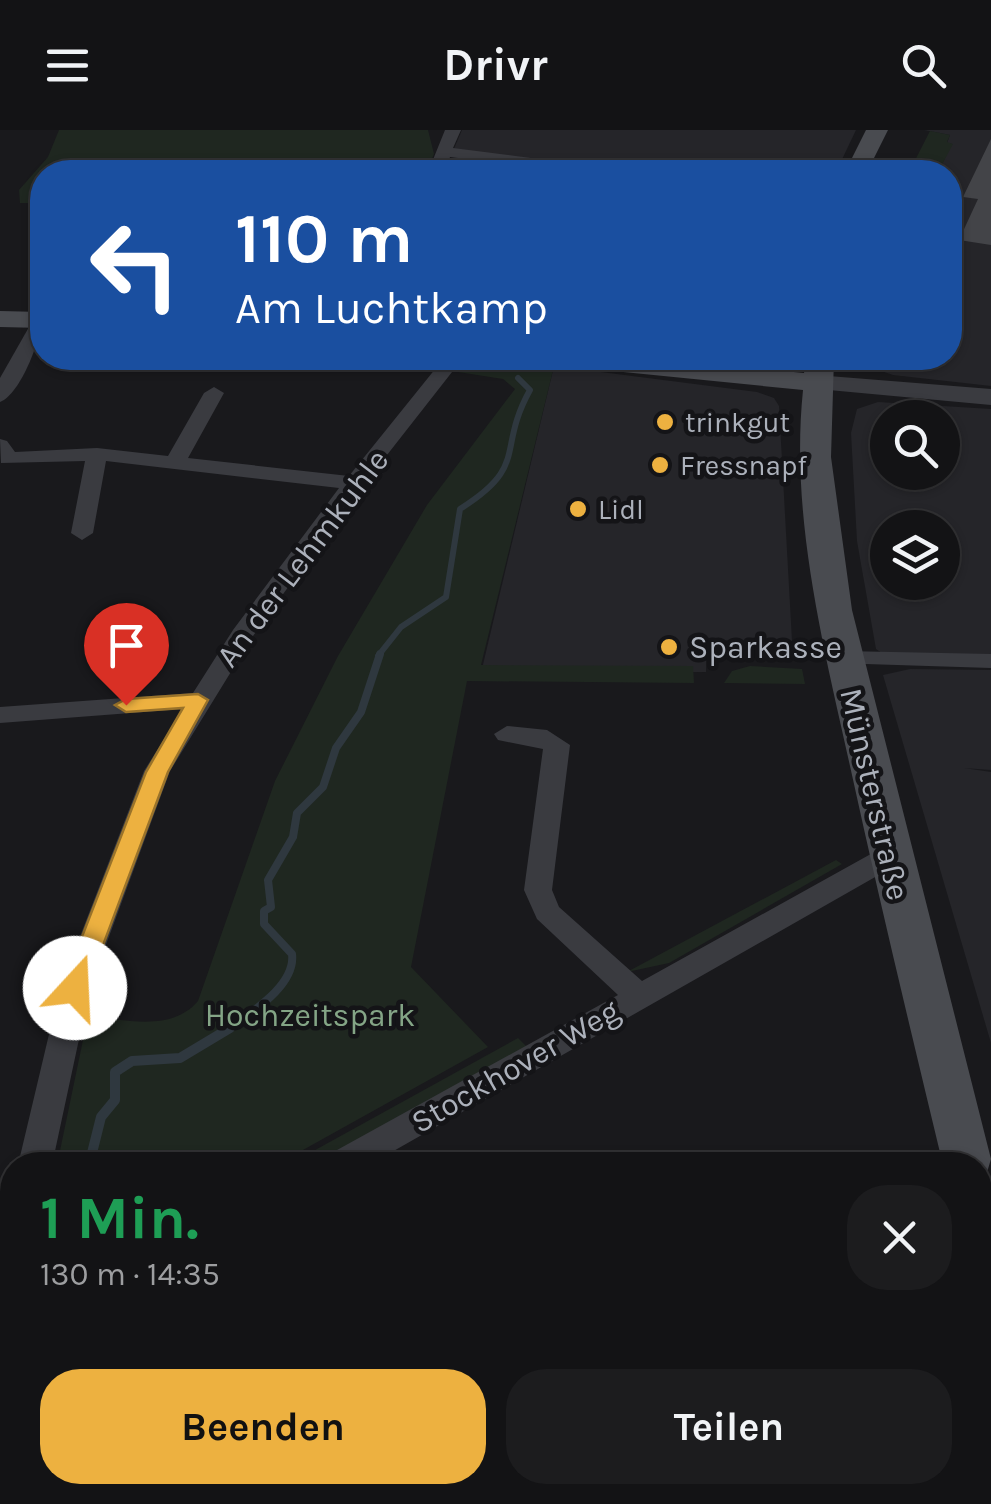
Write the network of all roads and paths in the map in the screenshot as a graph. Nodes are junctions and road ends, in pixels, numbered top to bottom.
1 (453, 130) edge
2 (878, 130) edge
3 (444, 152) junction
4 (441, 160) edge
5 (506, 160) edge
6 (862, 160) edge
7 (0, 319) edge
8 (30, 320) edge
9 (30, 342) edge
10 (444, 370) edge
11 (818, 370) edge
12 (214, 393) dead end
13 (0, 396) edge
14 (991, 396) edge
15 (97, 454) junction
16 (2, 455) edge
17 (176, 460) junction
18 (353, 483) junction
19 (82, 533) dead end
20 (843, 658) junction
21 (991, 661) edge
22 (198, 700) junction
23 (0, 714) edge
24 (508, 734) dead end
25 (888, 857) junction
26 (639, 996) junction
27 (38, 1152) edge
28 (363, 1152) edge
29 (965, 1152) edge

1 - 3 street
2 - 6 main road
3 - 4 street
3 - 5 street
7 - 8 main road
9 - 13 street
10 - 18 street, An der Lehmkuhle
11 - 14 street
11 - 20 main road, Münsterstraße
12 - 17 street
15 - 16 street
15 - 17 street
15 - 19 street
17 - 18 street
18 - 22 street, An der Lehmkuhle
20 - 21 street
20 - 25 main road, Münsterstraße
22 - 23 street
22 - 27 street, An der Lehmkuhle
24 - 26 street, Stockhover Weg
25 - 26 street, Stockhover Weg
25 - 29 main road, Münsterstraße
26 - 28 street, Stockhover Weg

